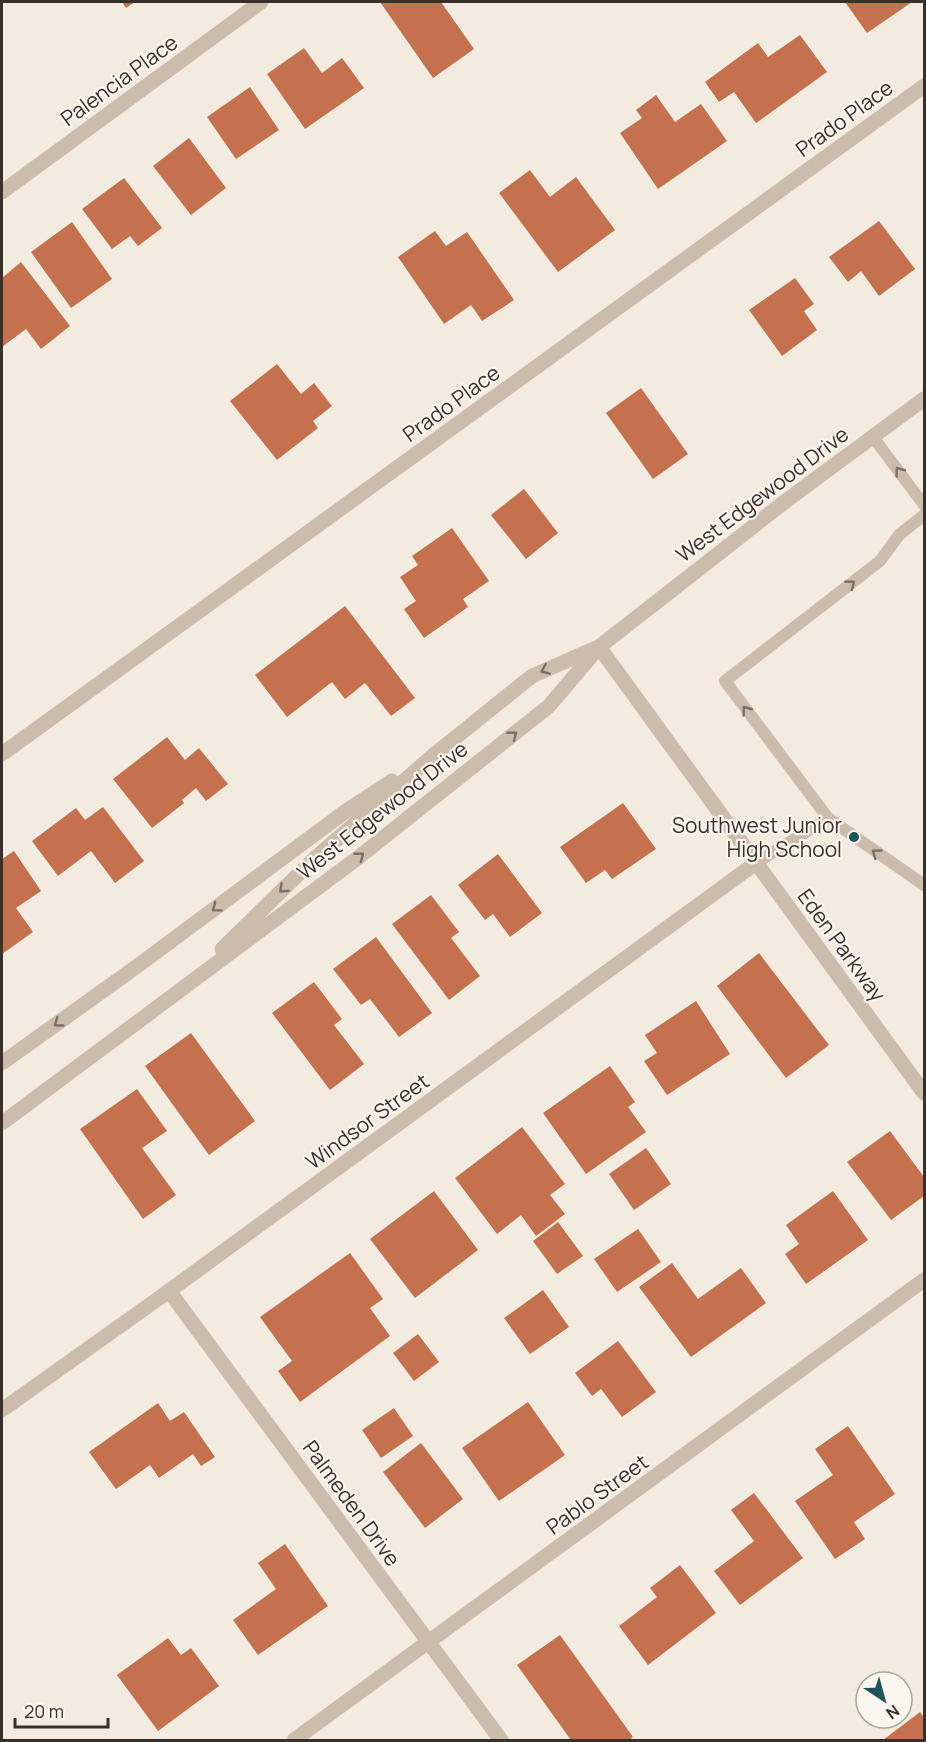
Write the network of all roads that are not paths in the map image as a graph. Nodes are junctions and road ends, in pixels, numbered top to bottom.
1 (261, 2) edge
2 (924, 86) edge
3 (2, 192) edge
4 (924, 399) edge
5 (873, 437) junction
6 (924, 505) edge
7 (924, 515) edge
8 (598, 647) junction
9 (2, 754) edge
10 (435, 754) junction
11 (828, 818) junction
12 (756, 863) junction
13 (924, 885) edge
14 (178, 991) junction
15 (2, 1063) edge
16 (924, 1094) edge
17 (2, 1123) edge
18 (924, 1280) edge
19 (169, 1291) junction
20 (2, 1410) edge
21 (429, 1643) junction
22 (294, 1740) edge
23 (501, 1740) edge

1 - 3 street, Palencia Place
2 - 9 street, Prado Place
4 - 5 street, West Edgewood Drive
6 -> 5 lane
5 - 8 street, West Edgewood Drive
11 -> 7 lane
8 -> 10 street, West Edgewood Drive
8 - 12 street, Eden Parkway
14 -> 8 street, West Edgewood Drive
10 -> 14 street, West Edgewood Drive
10 -> 15 street, West Edgewood Drive
11 - 12 lane
13 -> 11 lane
12 - 16 street, Eden Parkway
12 - 19 street, Windsor Street
14 - 17 street, West Edgewood Drive
18 - 21 street, Pablo Street
19 - 20 street, Windsor Street
19 - 21 street, Palmeden Drive
21 - 22 street, Pablo Street
21 - 23 street, Palmeden Drive

